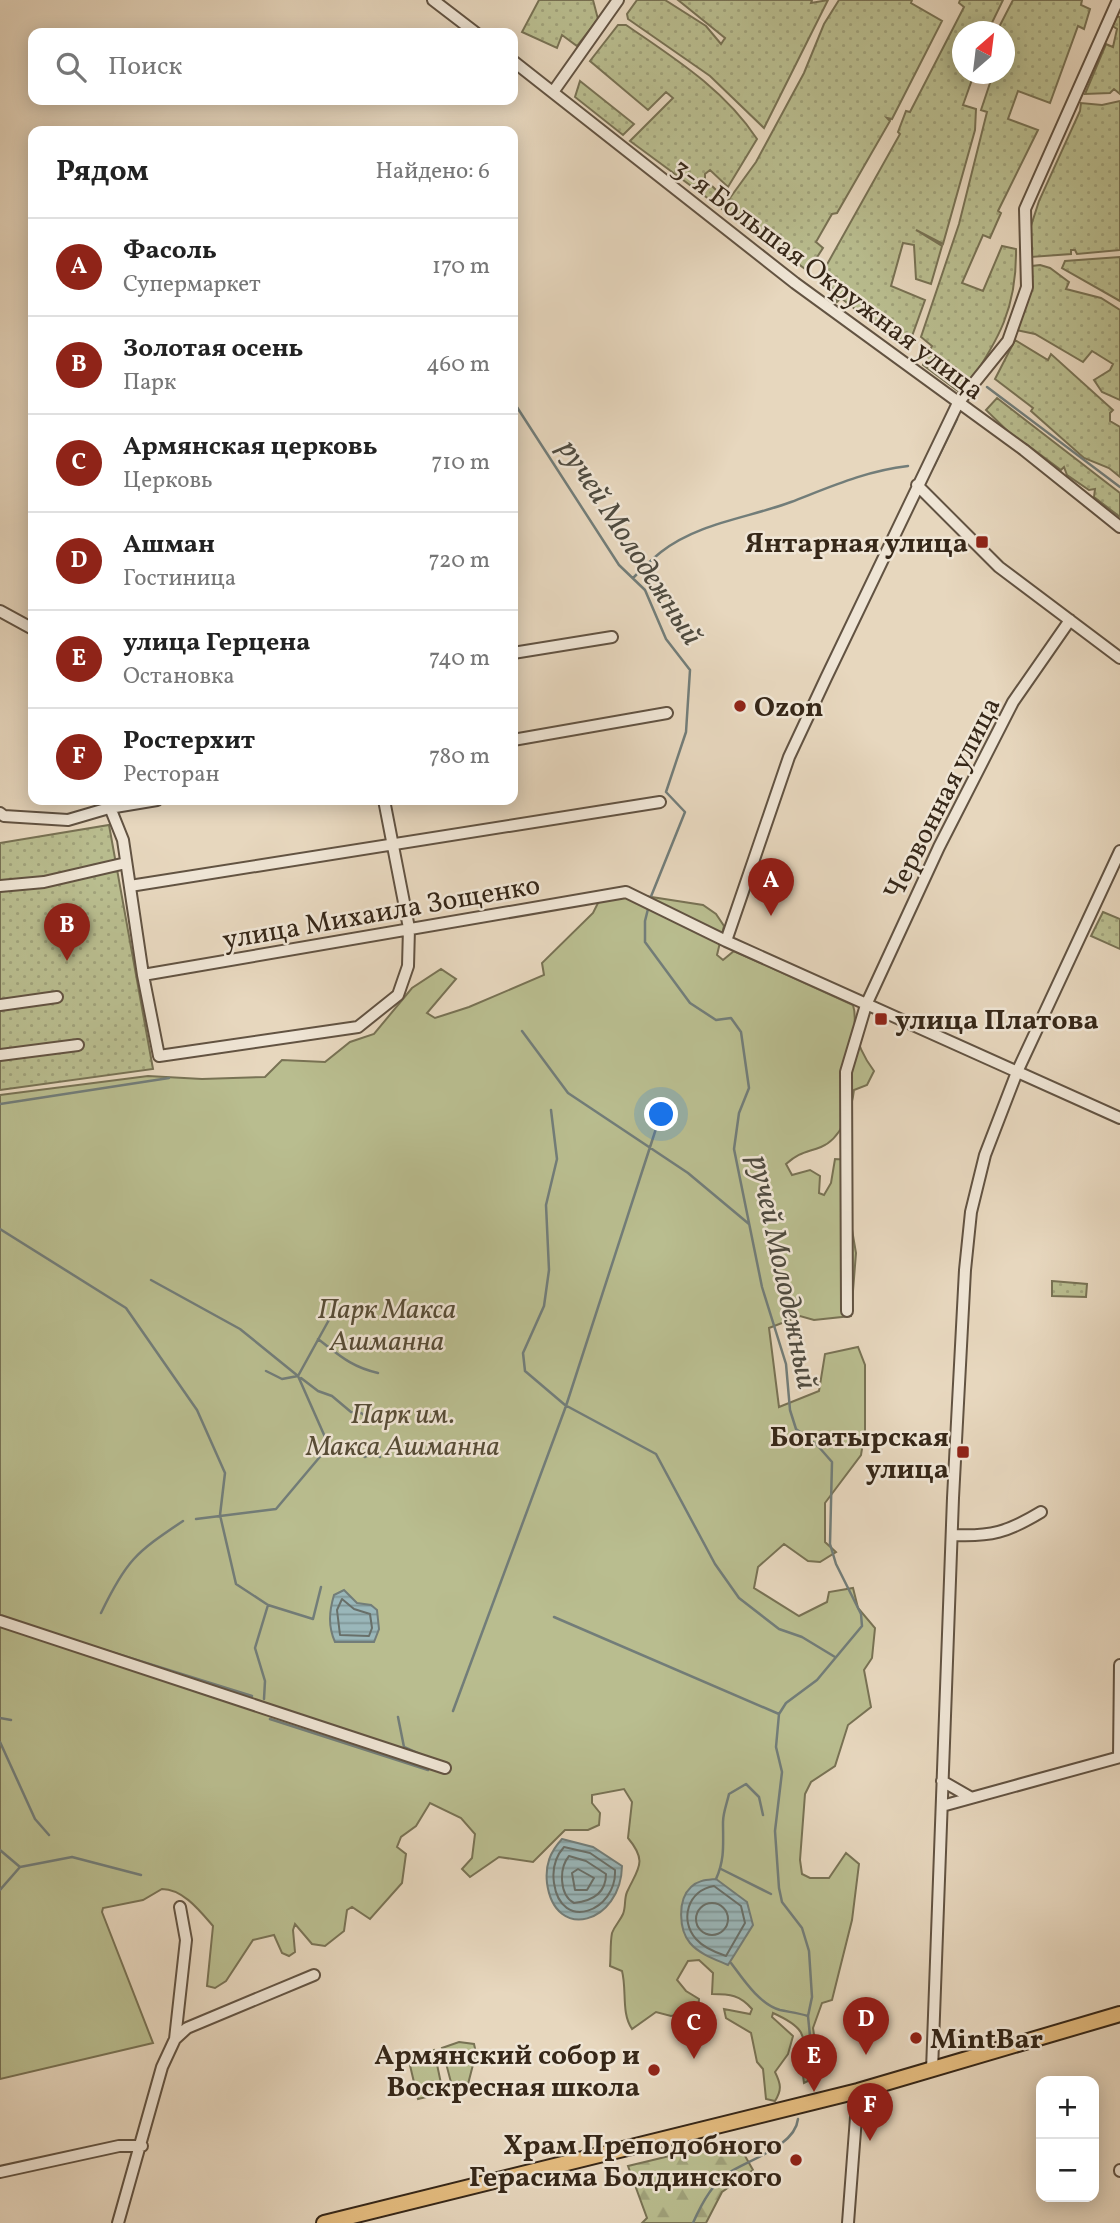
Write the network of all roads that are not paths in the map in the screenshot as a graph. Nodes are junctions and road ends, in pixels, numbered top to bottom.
1 (433, 0) edge
2 (618, 0) edge
3 (1118, 0) edge
4 (469, 28) edge
5 (518, 65) edge
6 (553, 92) junction
7 (958, 403) junction
8 (917, 485) junction
9 (1120, 527) edge
10 (0, 611) edge
11 (1070, 620) junction
12 (28, 626) edge
13 (612, 636) dead end
14 (518, 652) edge
15 (1120, 658) edge
16 (667, 713) dead end
17 (518, 739) edge
18 (660, 802) dead end
19 (106, 805) edge
20 (108, 805) edge
21 (385, 805) edge
22 (0, 813) edge
23 (392, 845) junction
24 (1120, 851) edge
25 (126, 863) junction
26 (0, 886) edge
27 (130, 886) junction
28 (408, 928) junction
29 (726, 941) junction
30 (143, 975) junction
31 (57, 997) dead end
32 (0, 1005) edge
33 (866, 1005) junction
34 (78, 1045) dead end
35 (0, 1055) edge
36 (1017, 1072) junction
37 (1120, 1118) edge
38 (847, 1311) dead end
39 (1041, 1512) dead end
40 (952, 1535) junction
41 (0, 1621) edge
42 (1120, 1665) edge
43 (1120, 1757) edge
44 (444, 1769) dead end
45 (942, 1781) junction
46 (970, 1797) junction
47 (942, 1805) junction
48 (180, 1907) dead end
49 (314, 1975) dead end
50 (1120, 2014) edge
51 (175, 2039) junction
52 (932, 2070) junction
53 (858, 2091) junction
54 (142, 2146) junction
55 (0, 2172) edge
56 (118, 2223) edge
57 (324, 2223) edge
58 (848, 2223) edge

1 - 4 street
2 - 6 street
3 - 7 street
5 - 6 street, 3-я Большая Окружная улица
6 - 7 street, 3-я Большая Окружная улица
7 - 8 street
7 - 9 street, 3-я Большая Окружная улица
8 - 11 street
8 - 29 street
10 - 12 street
11 - 15 street
11 - 33 street, Червонная улица
13 - 14 street
16 - 17 street
18 - 23 street
19 - 22 street
20 - 25 street
21 - 23 street
23 - 27 street
23 - 28 street
24 - 36 street
25 - 26 street
25 - 27 street
27 - 30 street
28 - 29 street, улица Михаила Зощенко
28 - 30 street, улица Михаила Зощенко
28 - 30 street
29 - 33 street
31 - 32 street
33 - 36 street
33 - 38 street, Червонная улица
34 - 35 street
36 - 37 street
36 - 40 street
39 - 40 street
40 - 45 street
41 - 44 street
42 - 43 street
43 - 46 street
45 - 46 street
45 - 47 street
46 - 47 street
47 - 52 street
48 - 51 street
49 - 51 street
50 - 52 main road
51 - 54 street
52 - 53 main road
53 - 57 main road
53 - 58 street
54 - 55 street
54 - 56 street

